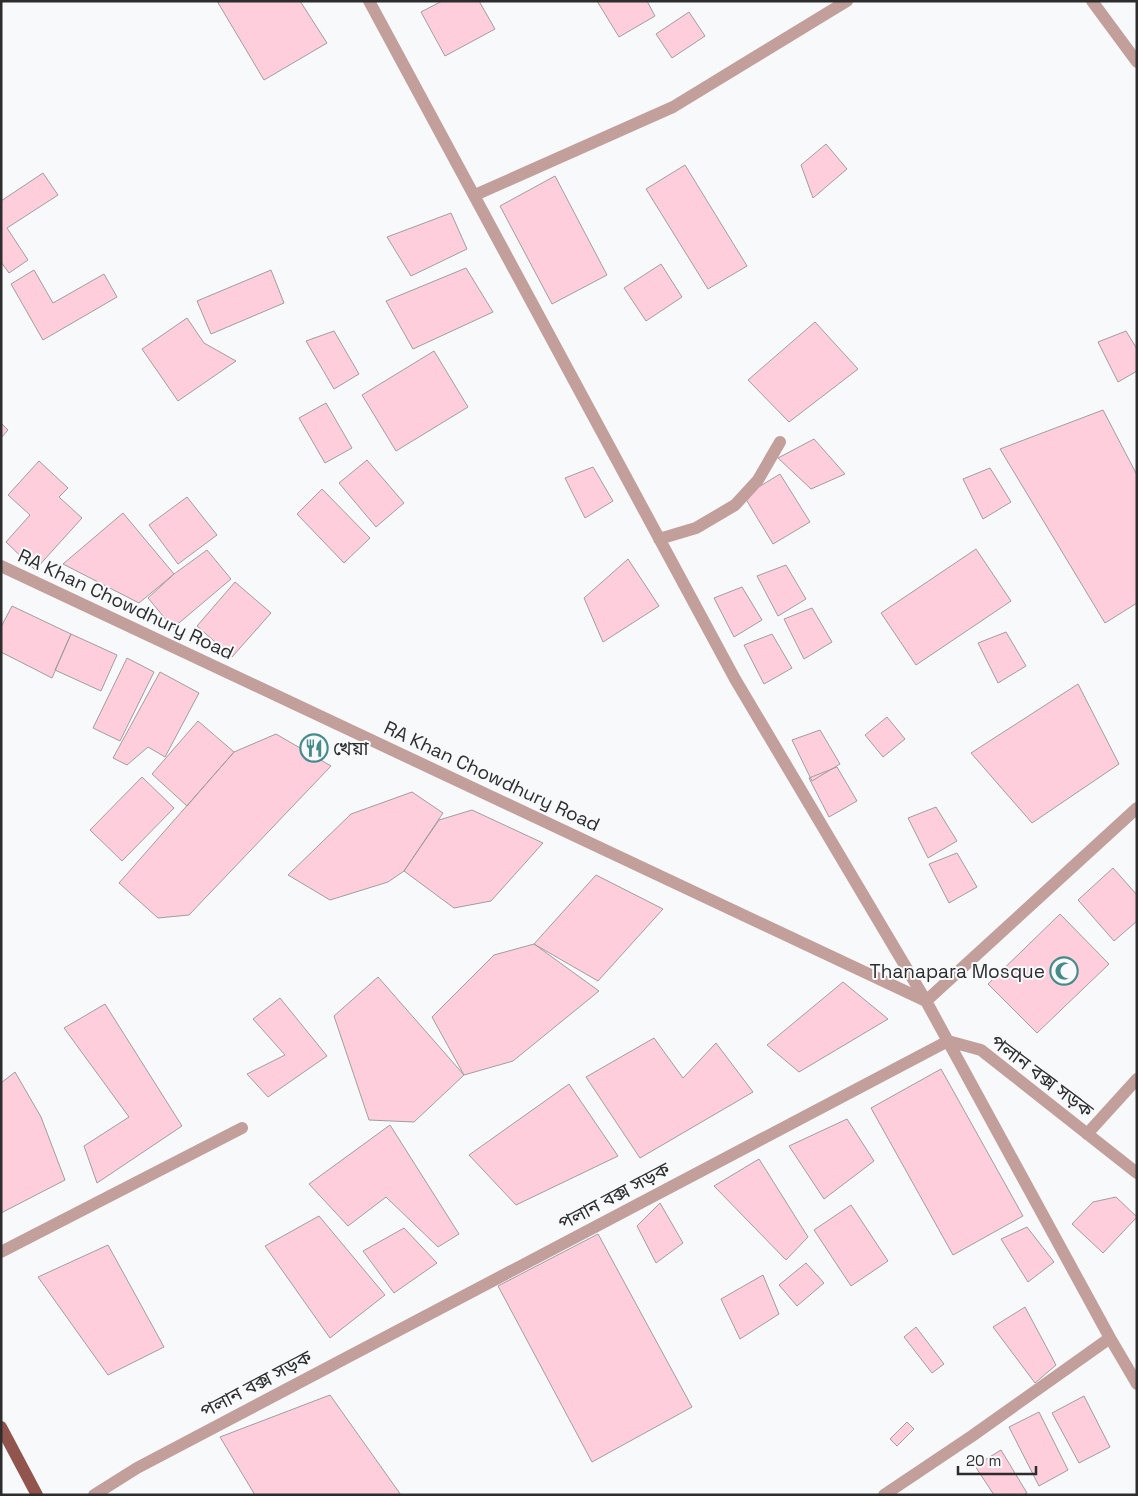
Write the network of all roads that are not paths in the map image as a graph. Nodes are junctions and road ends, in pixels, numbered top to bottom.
1 (369, 1) edge
2 (847, 1) edge
3 (1092, 1) edge
4 (1137, 62) edge
5 (475, 195) junction
6 (780, 442) dead end
7 (659, 539) junction
8 (1, 566) edge
9 (1137, 808) edge
10 (926, 1001) junction
11 (948, 1041) junction
12 (1137, 1079) edge
13 (242, 1128) dead end
14 (1087, 1134) junction
15 (1137, 1173) edge
16 (1, 1252) edge
17 (1110, 1338) junction
18 (1137, 1384) edge
19 (1, 1427) edge
20 (38, 1495) edge
21 (94, 1495) edge
22 (884, 1495) edge

1 - 5 street
2 - 5 street
3 - 4 street
5 - 7 street
6 - 7 street
7 - 10 street
8 - 10 street, RA Khan Chowdhury Road
9 - 10 street
10 - 11 street
11 - 14 street, পলান বক্স সড়ক
11 - 17 street
11 - 21 street, পলান বক্স সড়ক
12 - 14 street
13 - 16 street
14 - 15 street, পলান বক্স সড়ক
17 - 18 street
17 - 22 street
19 - 20 main road

